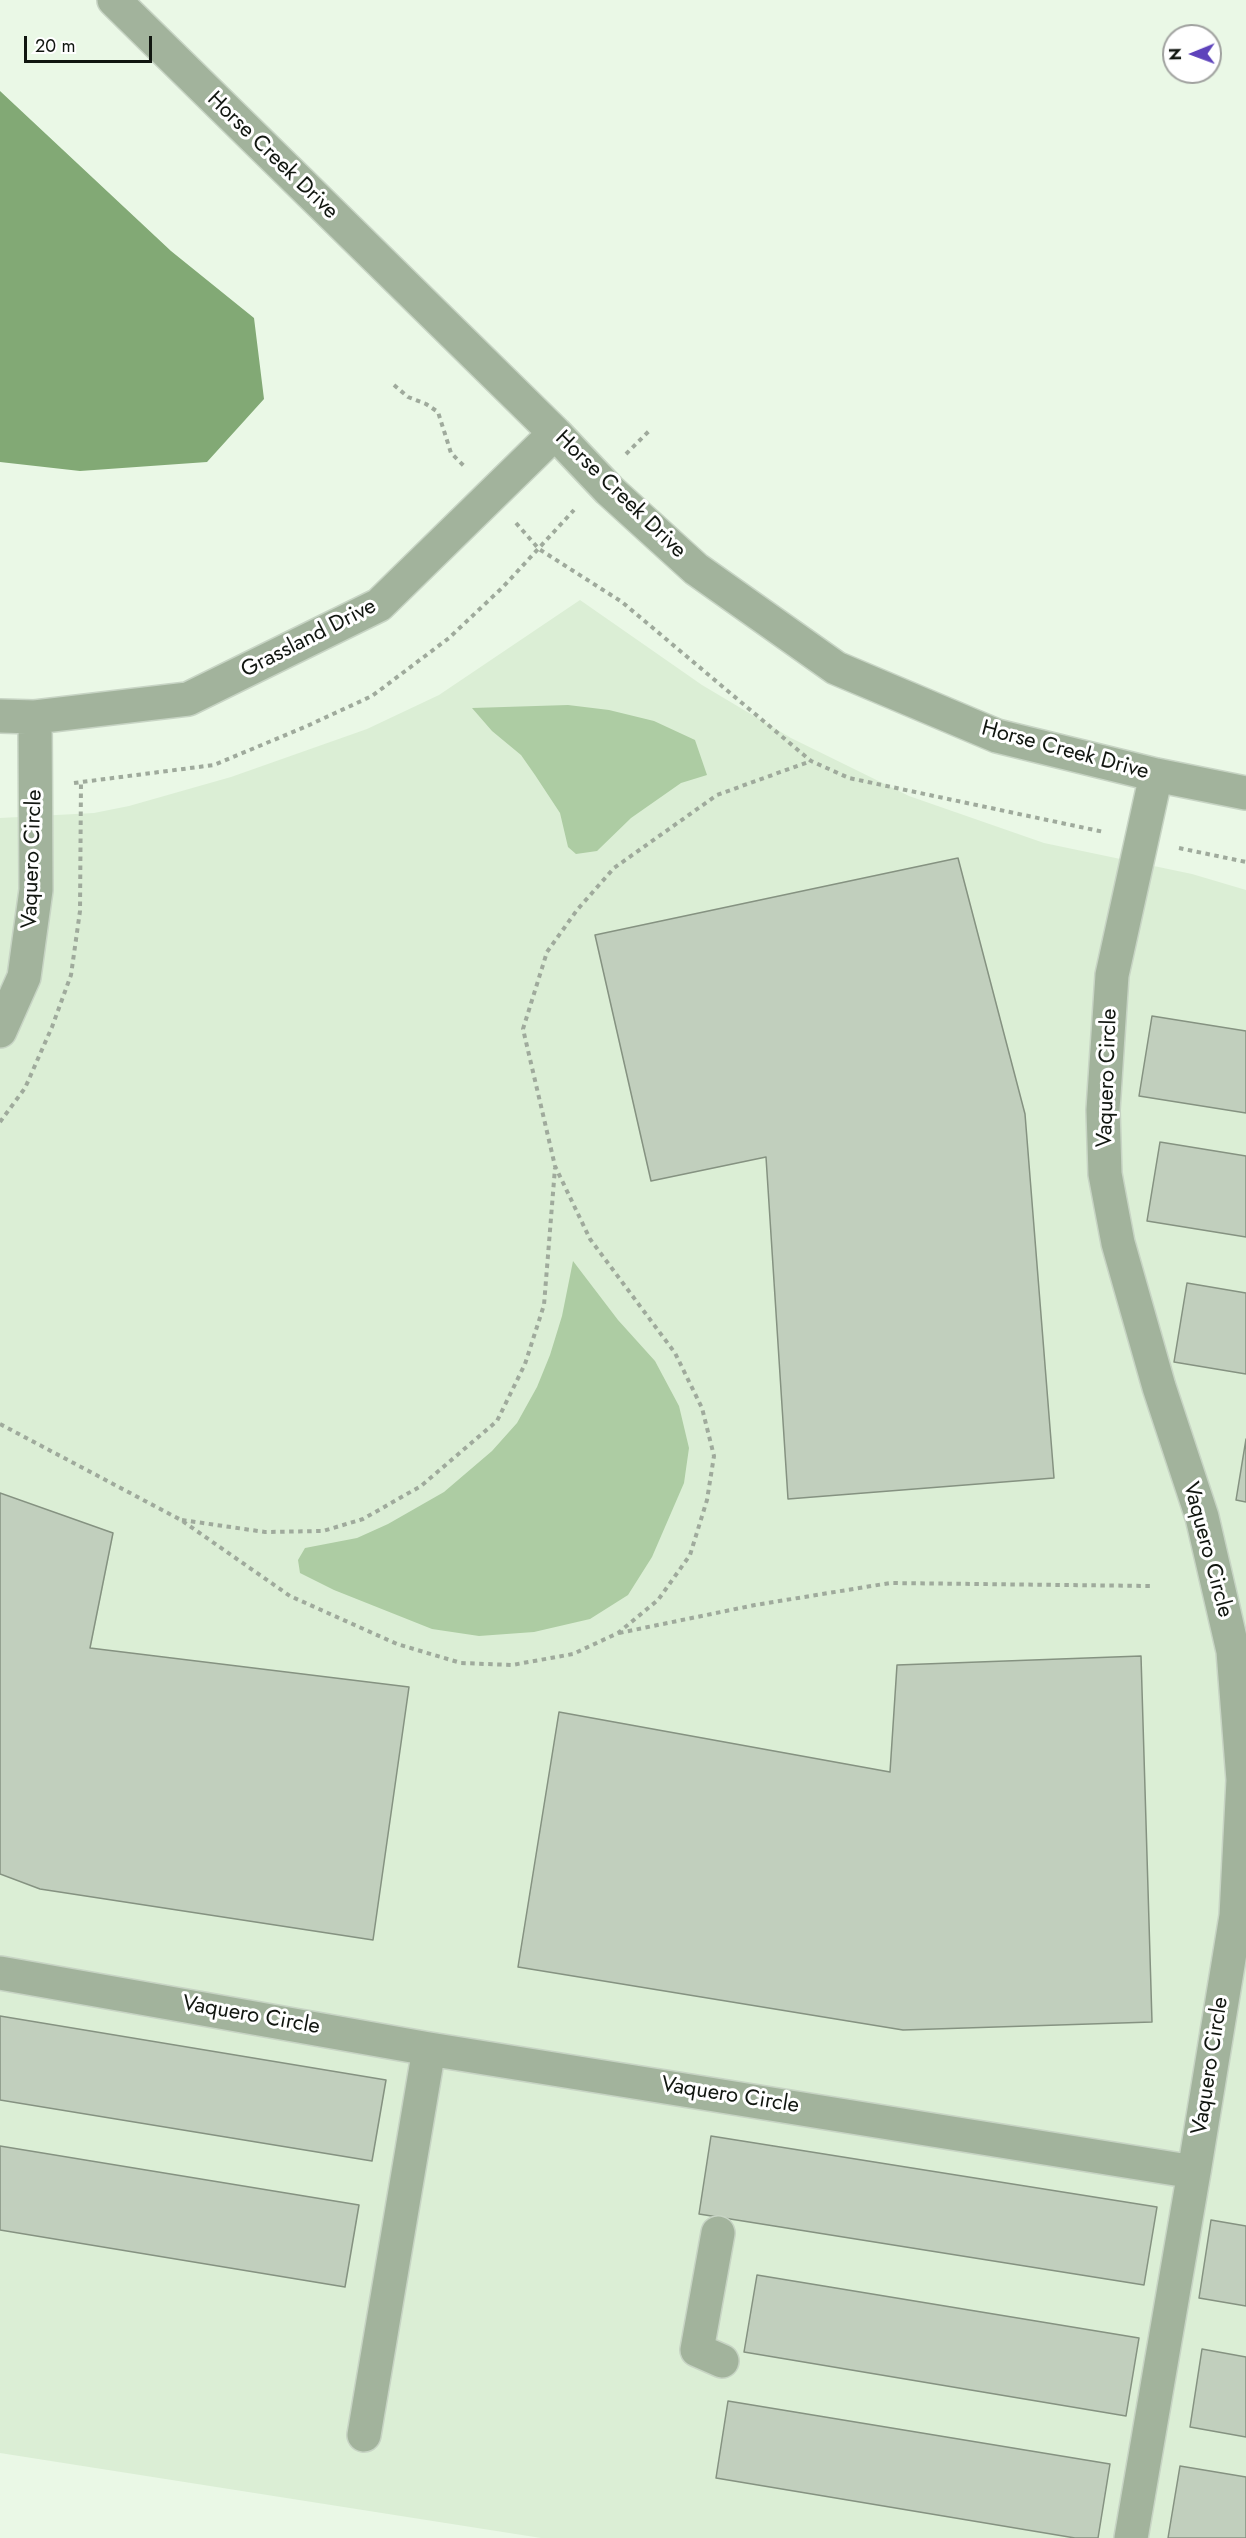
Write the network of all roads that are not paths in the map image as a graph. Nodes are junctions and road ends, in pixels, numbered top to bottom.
1 (114, 0) edge
2 (555, 433) junction
3 (0, 716) edge
4 (35, 717) junction
5 (1156, 775) junction
6 (1246, 793) edge
7 (0, 1031) edge
8 (0, 1973) edge
9 (429, 2049) junction
10 (1194, 2172) junction
11 (718, 2233) dead end
12 (722, 2361) dead end
13 (364, 2435) dead end
14 (1131, 2538) edge

1 - 2 street, Horse Creek Drive
2 - 4 street, Grassland Drive
2 - 5 street, Horse Creek Drive
3 - 4 street, Grassland Drive
4 - 7 street, Vaquero Circle
5 - 6 street, Horse Creek Drive
5 - 10 street, Vaquero Circle
8 - 9 street, Vaquero Circle
9 - 10 street, Vaquero Circle
9 - 13 street
10 - 14 street
11 - 12 street

